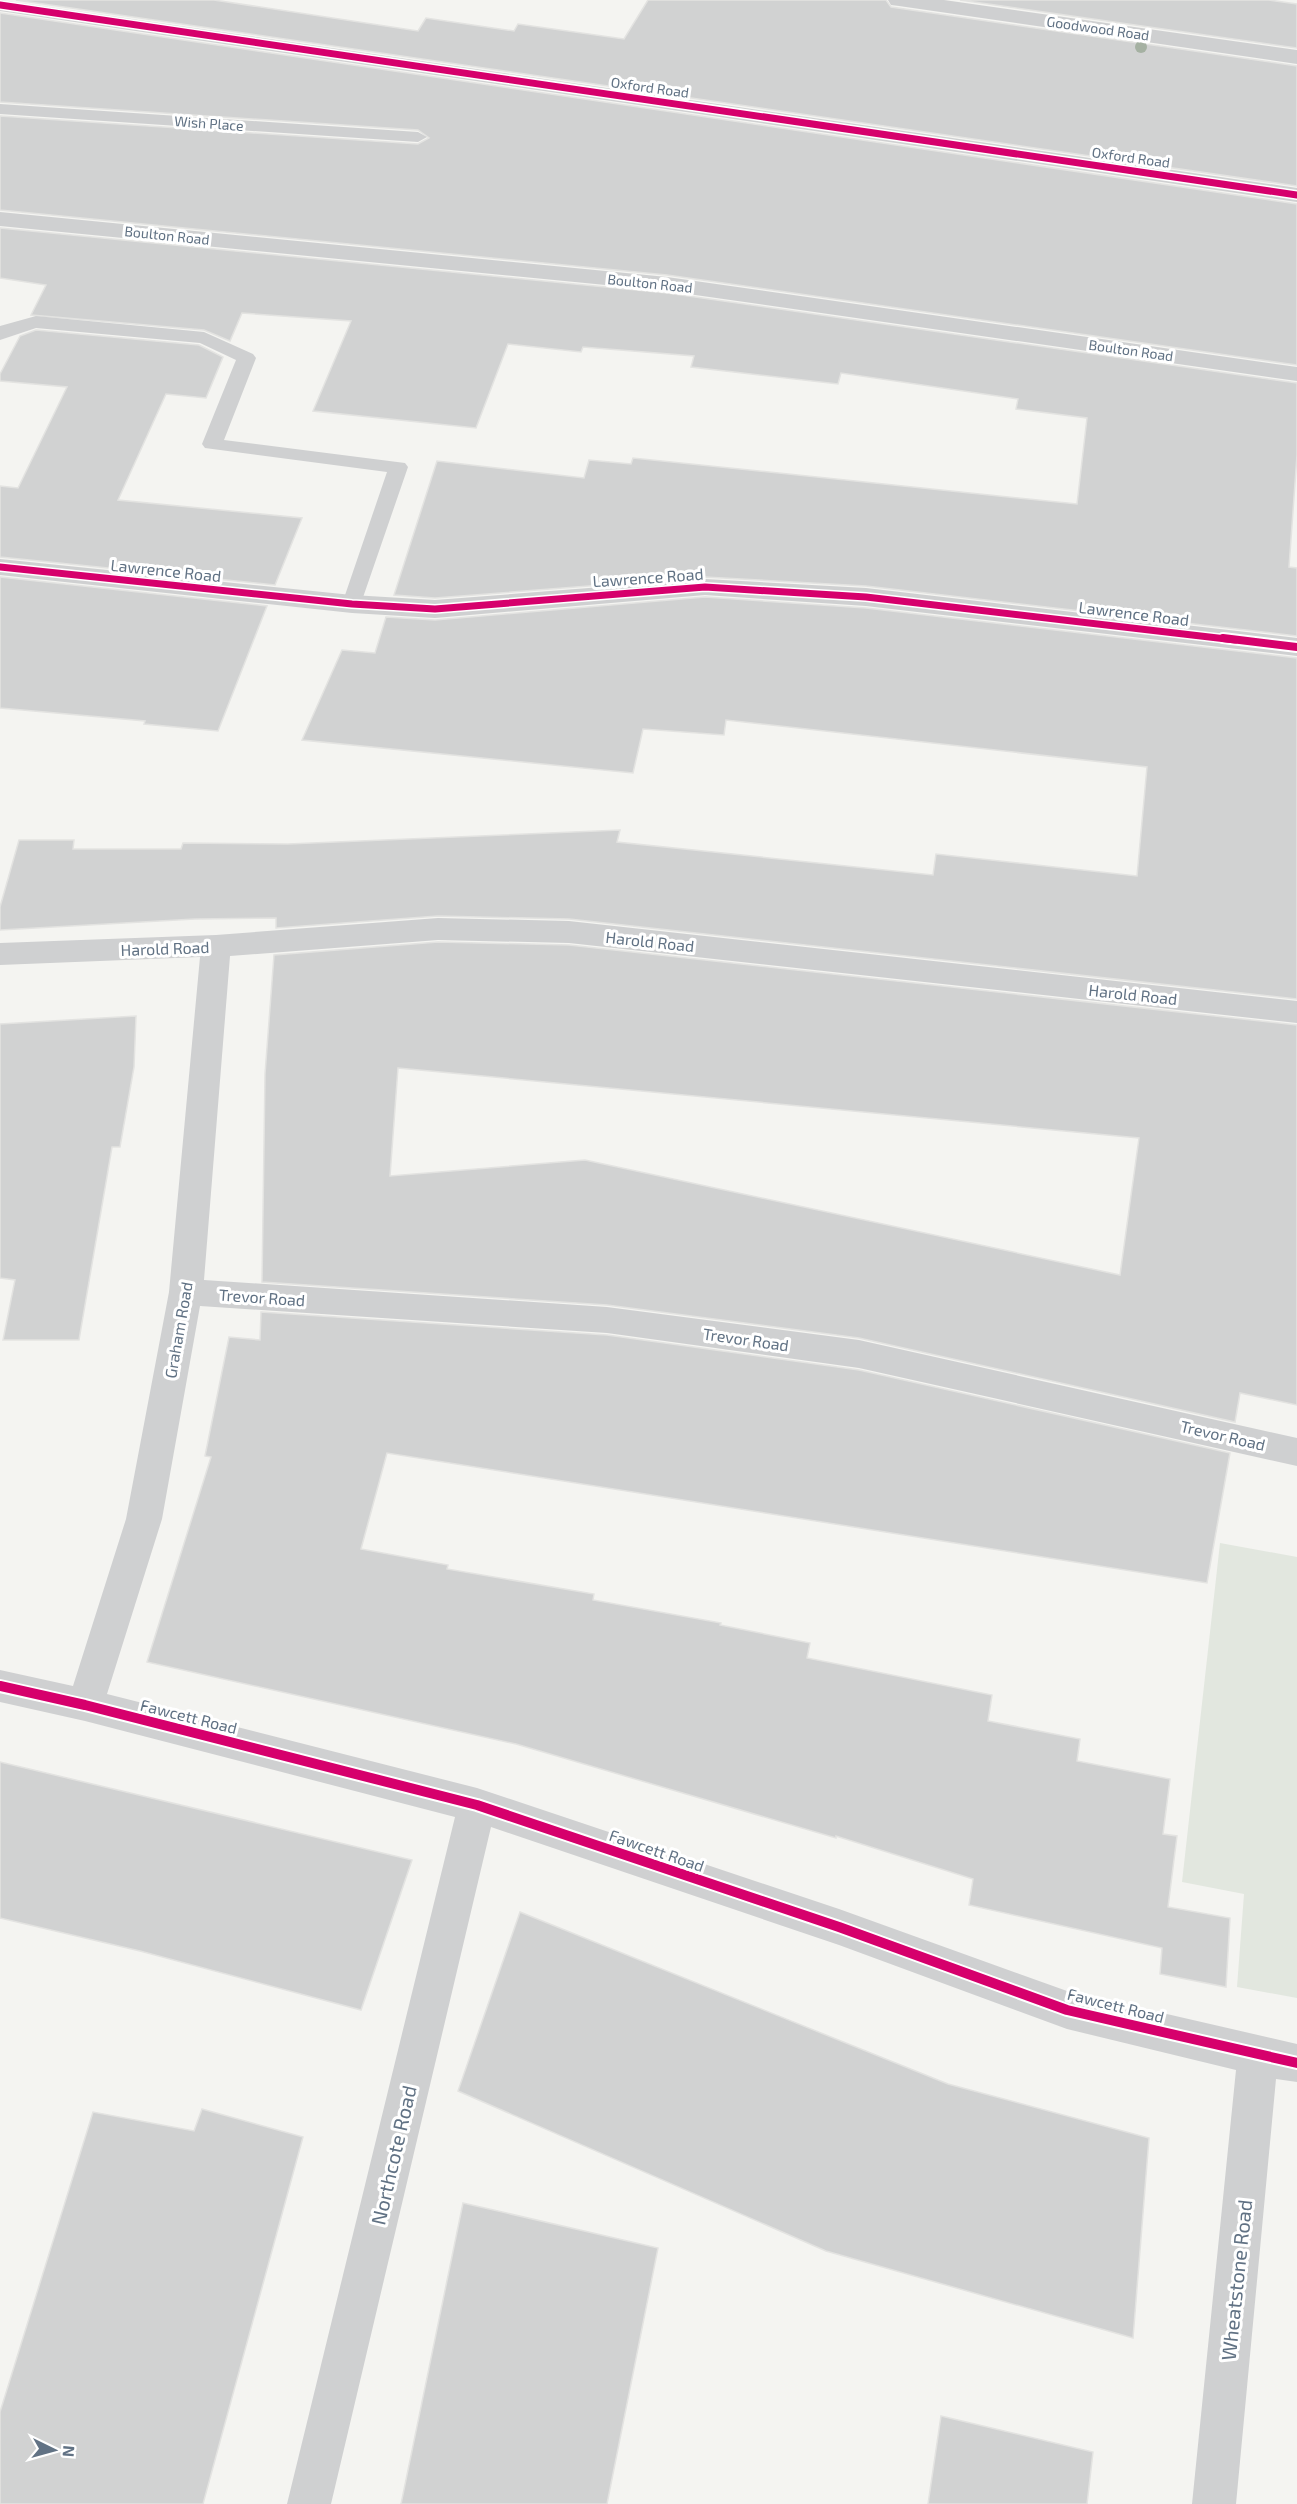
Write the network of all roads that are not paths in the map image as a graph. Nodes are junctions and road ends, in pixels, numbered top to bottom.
1 (899, 0) edge
2 (0, 5) edge
3 (1297, 57) edge
4 (0, 109) edge
5 (418, 138) dead end
6 (1297, 195) edge
7 (0, 219) edge
8 (0, 334) edge
9 (1297, 374) edge
10 (0, 567) edge
11 (352, 604) junction
12 (1297, 647) edge
13 (216, 946) junction
14 (0, 954) edge
15 (1297, 1012) edge
16 (186, 1292) junction
17 (1297, 1452) edge
18 (0, 1686) edge
19 (85, 1705) junction
20 (477, 1805) junction
21 (1277, 2059) edge
22 (309, 2504) edge
23 (1214, 2504) edge

1 - 3 street, Goodwood Road
2 - 6 street, Oxford Road
4 - 5 lane, Wish Place
7 - 9 street, Boulton Road
8 - 11 lane
10 - 11 street, Lawrence Road
11 - 12 street, Lawrence Road
13 - 14 street, Harold Road
13 - 15 street, Harold Road
13 - 16 street, Graham Road
16 - 17 street, Trevor Road
16 - 19 street, Graham Road
18 - 19 street, Fawcett Road
19 - 20 street, Fawcett Road
20 - 21 street, Fawcett Road
20 - 22 street, Northcote Road
21 - 23 street, Wheatstone Road

